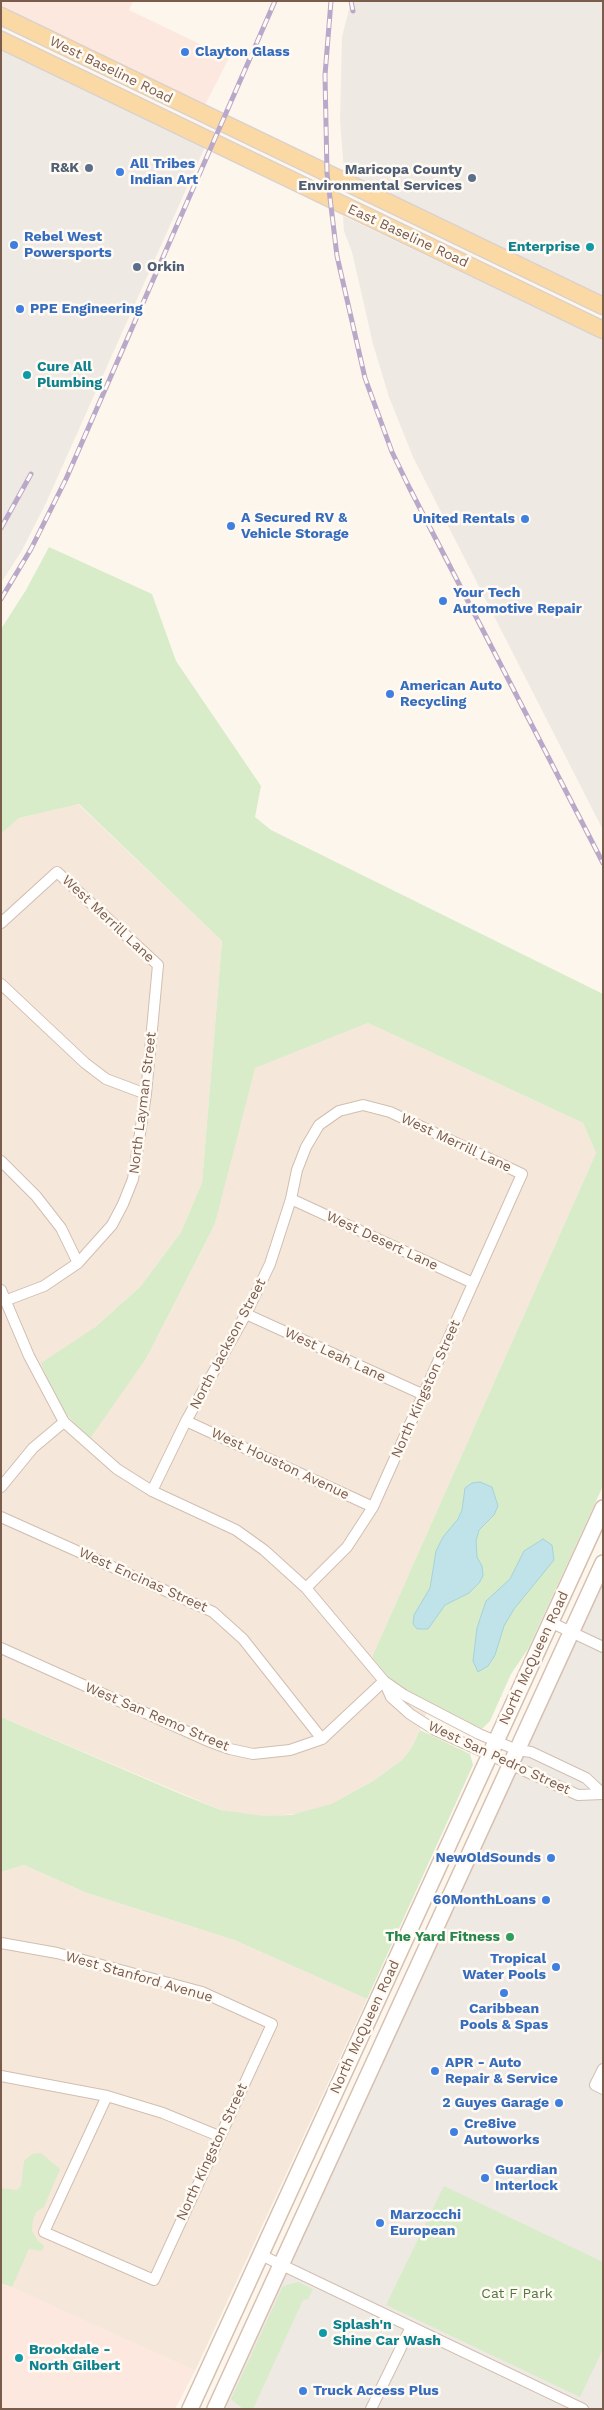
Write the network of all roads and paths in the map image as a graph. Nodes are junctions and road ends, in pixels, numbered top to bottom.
1 (1, 16) edge
2 (1, 40) edge
3 (115, 72) junction
4 (106, 91) junction
5 (222, 124) joint
6 (213, 143) joint
7 (360, 214) junction
8 (428, 222) junction
9 (423, 243) junction
10 (489, 252) junction
11 (603, 306) edge
12 (603, 330) edge
13 (1, 923) edge
14 (158, 965) joint
15 (1, 984) edge
16 (146, 1094) junction
17 (390, 1112) joint
18 (1, 1161) edge
19 (522, 1174) joint
20 (290, 1199) junction
21 (78, 1263) junction
22 (473, 1283) junction
23 (1, 1290) edge
24 (6, 1300) junction
25 (246, 1314) junction
26 (424, 1395) junction
27 (186, 1421) junction
28 (64, 1422) junction
29 (1, 1486) edge
30 (152, 1491) junction
31 (373, 1507) junction
32 (603, 1508) edge
33 (1, 1517) edge
34 (603, 1563) edge
35 (306, 1588) junction
36 (550, 1622) junction
37 (571, 1632) junction
38 (603, 1647) edge
39 (1, 1648) edge
40 (384, 1681) junction
41 (322, 1739) junction
42 (496, 1741) junction
43 (517, 1750) junction
44 (490, 1755) junction
45 (510, 1764) junction
46 (603, 1794) edge
47 (1, 1943) edge
48 (272, 2024) joint
49 (603, 2069) edge
50 (1, 2076) edge
51 (603, 2089) edge
52 (107, 2096) junction
53 (219, 2136) junction
54 (261, 2255) junction
55 (281, 2264) junction
56 (411, 2327) junction
57 (190, 2409) edge
58 (215, 2409) edge
59 (371, 2409) edge
60 (583, 2409) edge

1 - 3 main road, West Baseline Road
2 - 4 main road, West Baseline Road
3 - 4 main road
3 - 5 main road, West Baseline Road
4 - 6 main road, West Baseline Road
5 - 8 main road, East Baseline Road
6 - 7 main road, East Baseline Road
7 - 8 main road
7 - 9 main road, East Baseline Road
8 - 10 main road, East Baseline Road
9 - 10 main road
9 - 12 main road, East Baseline Road
10 - 11 main road, East Baseline Road
13 - 14 street, West Merrill Lane
14 - 16 street, North Layman Street
15 - 16 street
16 - 21 street, North Layman Street
17 - 19 street, West Merrill Lane
17 - 20 street, North Jackson Street
18 - 21 street
19 - 22 street, North Kingston Street
20 - 22 street, West Desert Lane
20 - 25 street, North Jackson Street
21 - 24 street, North Layman Street
22 - 26 street, North Kingston Street
23 - 24 street, West San Pedro Street
24 - 28 street, West San Pedro Street
25 - 26 street, West Leah Lane
25 - 27 street, North Jackson Street
26 - 31 street, North Kingston Street
27 - 30 street, North Jackson Street
27 - 31 street, West Houston Avenue
28 - 29 street
28 - 30 street, West San Pedro Street
30 - 35 street, West San Pedro Street
31 - 35 street, North Kingston Street
32 - 36 main road, North McQueen Road
33 - 41 street, West Encinas Street
34 - 37 main road, North McQueen Road
35 - 40 street, West San Pedro Street
36 - 37 street
36 - 42 main road, North McQueen Road
37 - 38 street
37 - 43 main road, North McQueen Road
39 - 41 street, West San Remo Street
40 - 41 street, West San Remo Street
40 - 42 street, West San Pedro Street
40 - 44 street, West San Pedro Street
42 - 43 street, West San Pedro Street
42 - 44 main road, North McQueen Road
43 - 45 main road, North McQueen Road
43 - 46 street, West San Pedro Street
44 - 45 street, West San Pedro Street
44 - 54 main road, North McQueen Road
45 - 46 street, West San Pedro Street
45 - 55 main road, North McQueen Road
47 - 48 street, West Stanford Avenue
48 - 53 street, North Kingston Street
49 - 51 street
50 - 52 street
52 - 53 street
52 - 53 street, North Kingston Street
54 - 55 street
54 - 57 main road, North McQueen Road
55 - 56 street
55 - 58 main road, North McQueen Road
56 - 59 street
56 - 60 street

